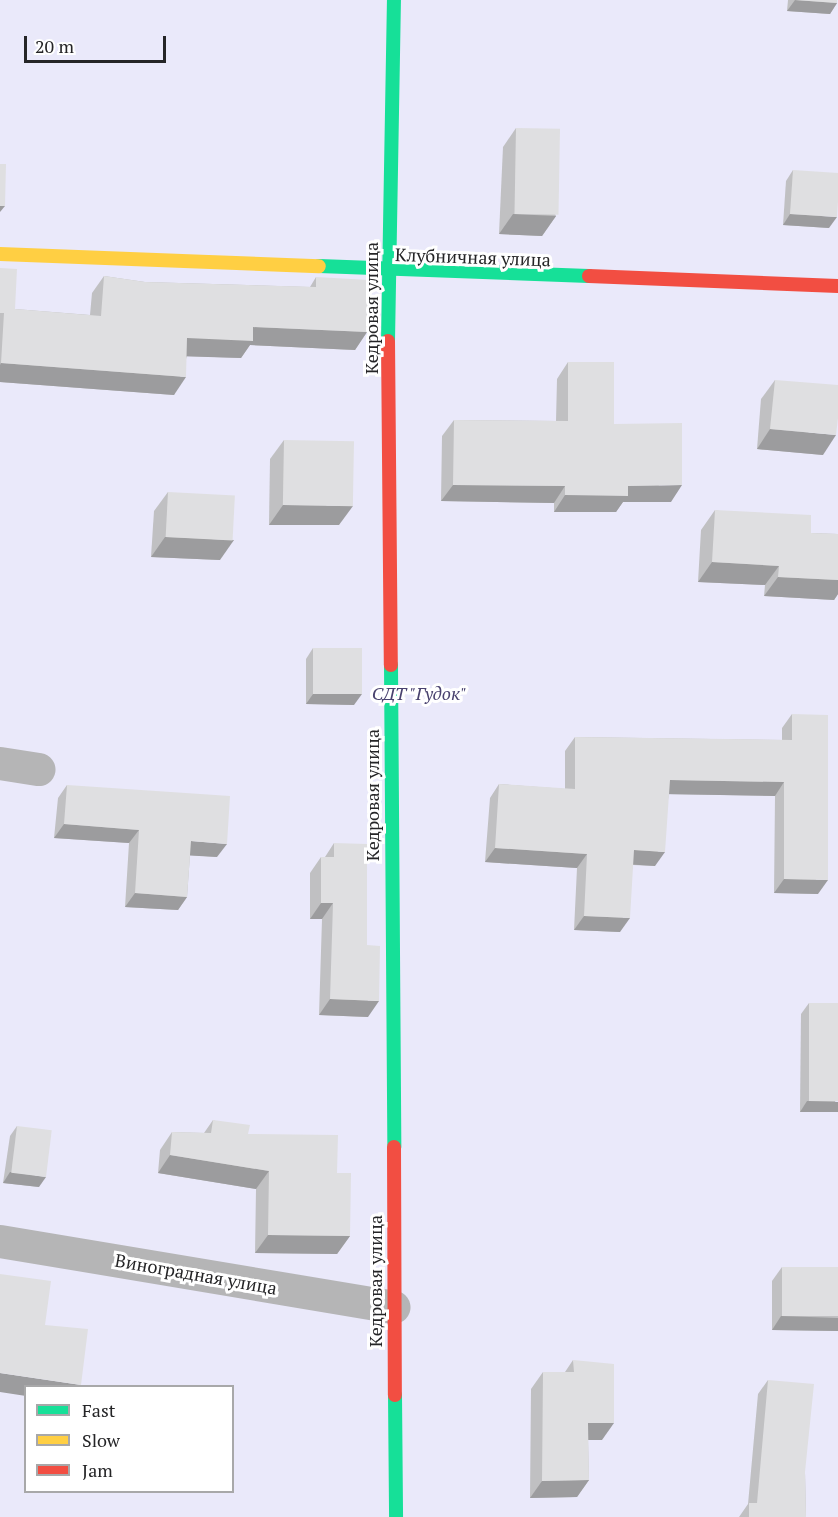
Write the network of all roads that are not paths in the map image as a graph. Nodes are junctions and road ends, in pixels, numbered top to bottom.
1 (394, 0) edge
2 (0, 254) edge
3 (388, 273) junction
4 (838, 286) edge
5 (0, 763) edge
6 (39, 769) dead end
7 (0, 1241) edge
8 (393, 1307) junction
9 (396, 1517) edge

1 - 3 street, Кедровая улица
2 - 3 street, Клубничная улица
3 - 4 street, Клубничная улица
3 - 8 street, Кедровая улица
5 - 6 street
7 - 8 street, Виноградная улица
8 - 9 street, Кедровая улица

